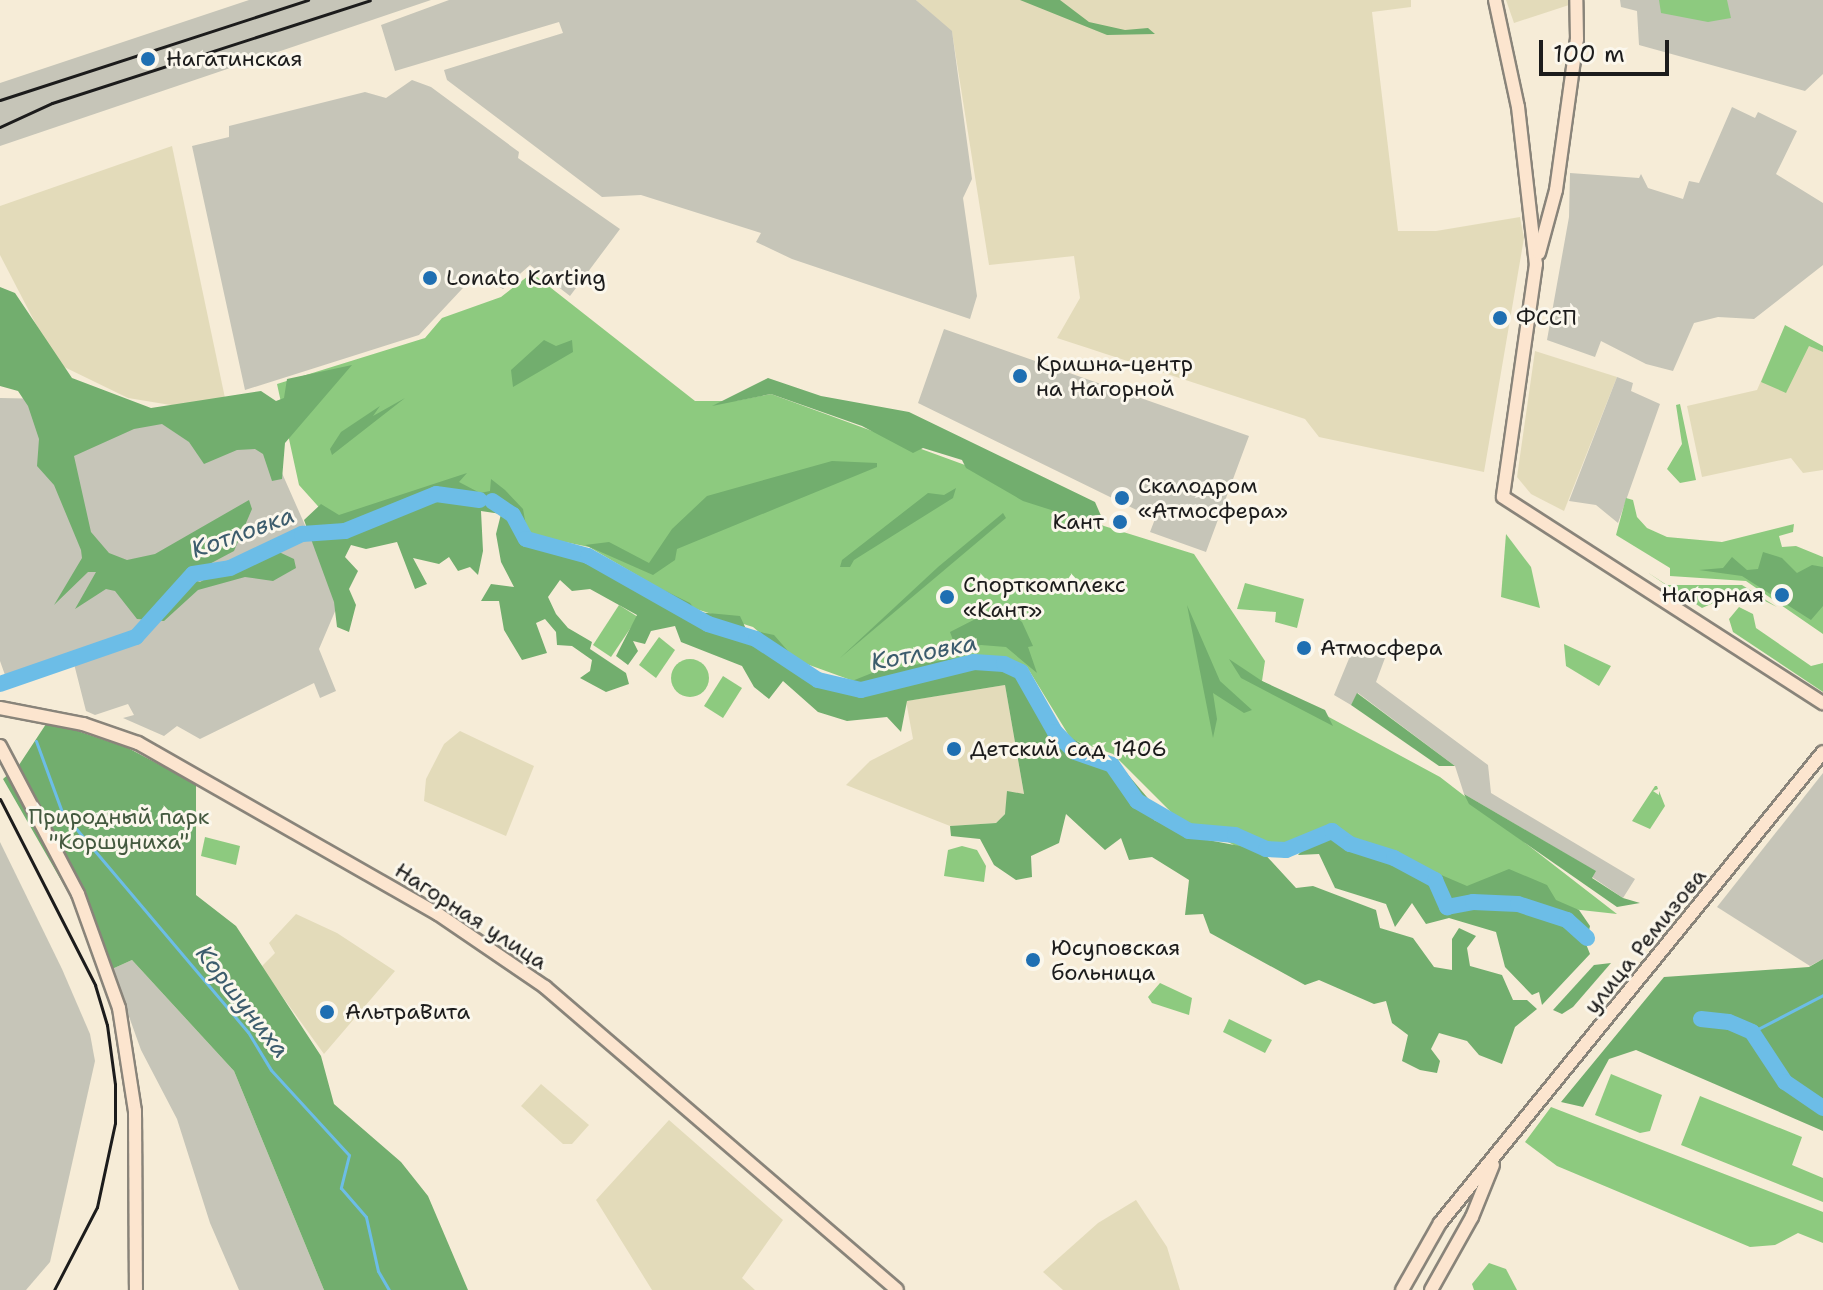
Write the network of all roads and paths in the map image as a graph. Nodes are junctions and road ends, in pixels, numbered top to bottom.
1 (1495, 0) edge
2 (1576, 0) edge
3 (1527, 179) junction
4 (1556, 190) junction
5 (1536, 264) junction
6 (1823, 703) edge
7 (0, 708) edge
8 (0, 746) edge
9 (1823, 752) edge
10 (1497, 1154) junction
11 (1460, 1200) junction
12 (1475, 1209) junction
13 (1440, 1223) junction
14 (1462, 1236) junction
15 (136, 1290) edge
16 (897, 1290) edge
17 (1402, 1290) edge
18 (1431, 1290) edge

1 - 3 street
2 - 4 street
3 - 4 street
3 - 5 street
4 - 5 street
5 - 6 street
7 - 16 street, Нагорная улица
8 - 15 street
9 - 10 street, улица Ремизова
10 - 11 street, улица Ремизова
10 - 12 street, улица Ремизова
11 - 12 street
11 - 13 street, улица Ремизова
12 - 14 street, улица Ремизова
13 - 14 street
13 - 17 street, улица Ремизова
14 - 18 street, улица Ремизова

